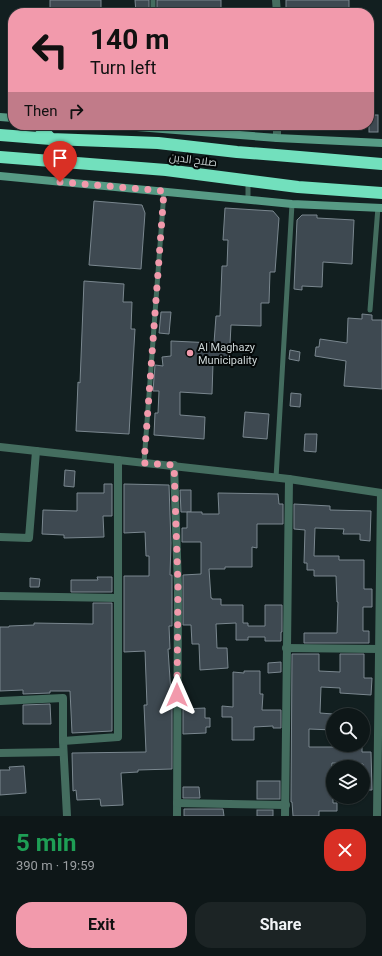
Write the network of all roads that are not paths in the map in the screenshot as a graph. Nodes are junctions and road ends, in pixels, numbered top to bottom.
1 (42, 130) edge
2 (193, 130) edge
3 (277, 130) edge
4 (0, 135) edge
5 (277, 138) junction
6 (51, 140) junction
7 (382, 143) edge
8 (0, 157) edge
9 (382, 164) edge
10 (0, 176) edge
11 (248, 181) junction
12 (164, 191) junction
13 (382, 193) edge
14 (248, 200) junction
15 (292, 204) junction
16 (380, 208) edge
17 (370, 310) dead end
18 (0, 447) edge
19 (36, 451) junction
20 (118, 460) junction
21 (144, 463) junction
22 (174, 465) junction
23 (276, 478) junction
24 (289, 479) junction
25 (382, 493) edge
26 (0, 537) edge
27 (0, 596) edge
28 (381, 597) edge
29 (118, 598) junction
30 (286, 648) junction
31 (380, 649) junction
32 (0, 701) edge
33 (63, 741) junction
34 (63, 752) junction
35 (0, 753) edge
36 (177, 803) junction
37 (286, 805) junction
38 (67, 816) edge
39 (177, 816) edge
40 (285, 816) edge
41 (377, 816) edge

1 - 6 highway
2 - 5 street
3 - 5 street
4 - 6 highway, صلاح الدين
5 - 7 street
6 - 9 highway, صلاح الدين
8 - 11 highway, صلاح الدين
10 - 12 street
11 - 13 highway, صلاح الدين
11 - 14 lane
12 - 14 street
12 - 21 lane
14 - 15 street
15 - 16 street
15 - 23 lane
16 - 17 lane
18 - 19 street
19 - 20 street
19 - 26 street
20 - 21 street
20 - 29 street
21 - 22 street
22 - 23 street
22 - 36 street
23 - 24 street
24 - 25 street
24 - 30 street
25 - 28 street
27 - 29 street
28 - 31 street
29 - 33 street
30 - 31 street
30 - 37 street
31 - 41 street
32 - 33 street
33 - 34 street
34 - 35 street
34 - 38 street
36 - 37 street
36 - 39 street
37 - 40 street

